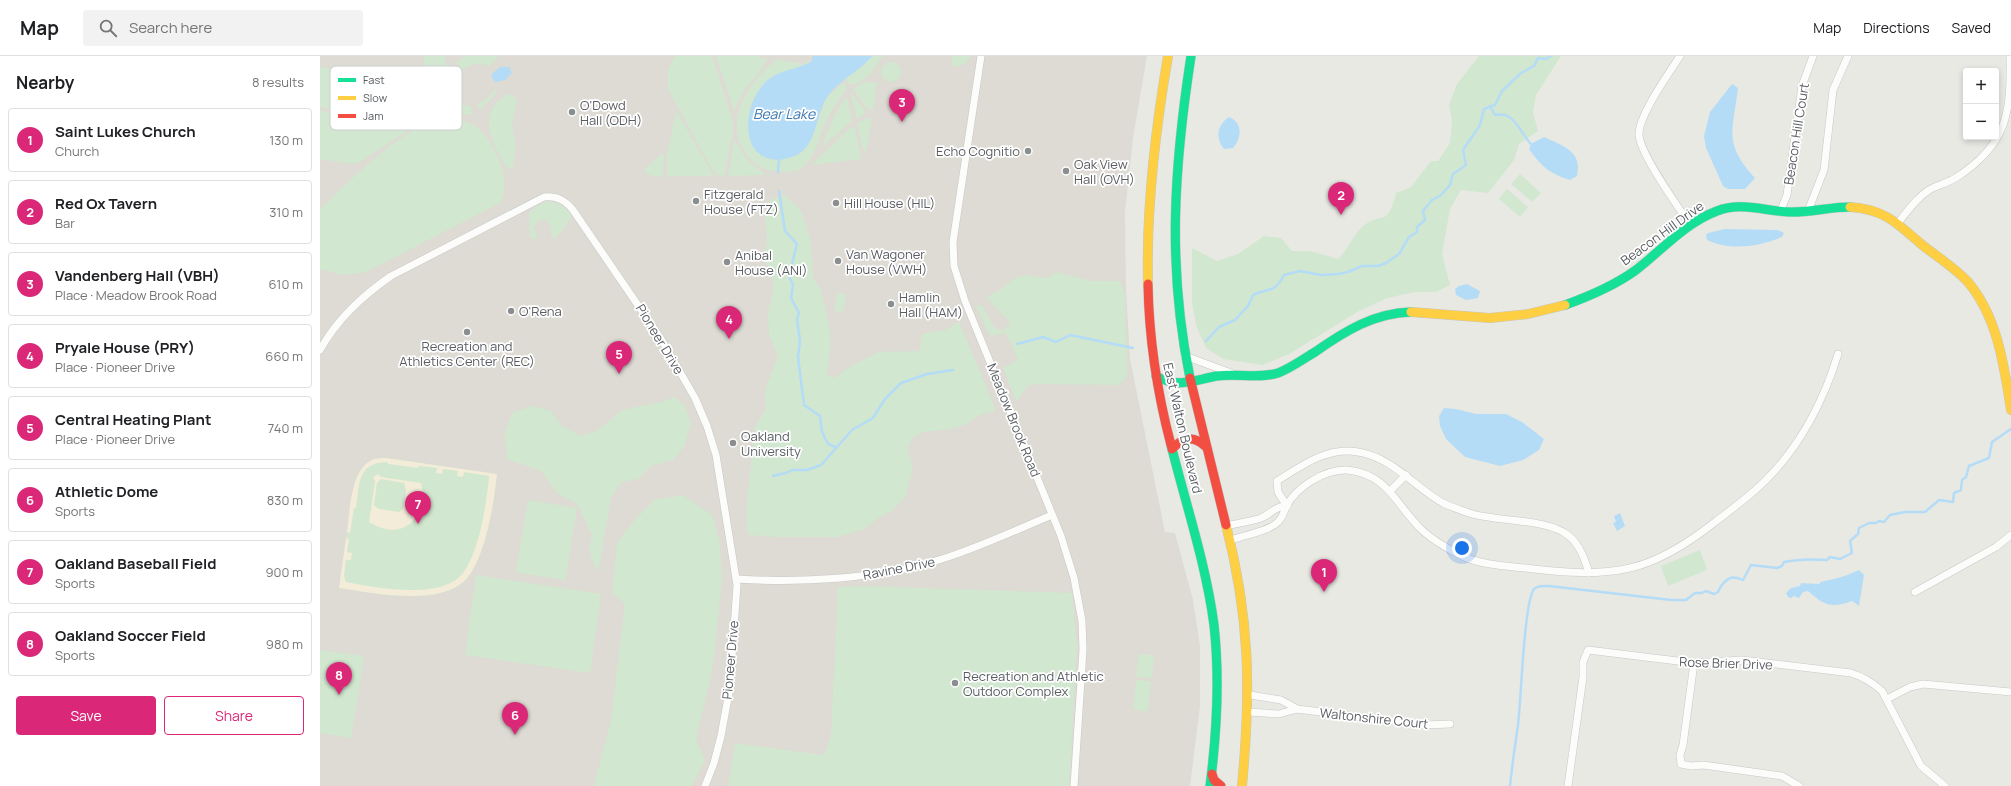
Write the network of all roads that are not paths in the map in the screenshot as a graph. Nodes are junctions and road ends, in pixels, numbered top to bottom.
1 (981, 56) edge
2 (1168, 56) edge
3 (1192, 56) edge
4 (1680, 56) edge
5 (1813, 56) edge
6 (1848, 56) edge
7 (2010, 56) edge
8 (2011, 71) edge
9 (2009, 120) edge
10 (1808, 211) junction
11 (1780, 212) junction
12 (1898, 224) junction
13 (1691, 226) junction
14 (320, 350) edge
15 (1838, 354) dead end
16 (1185, 356) junction
17 (1233, 374) junction
18 (1156, 376) junction
19 (1190, 382) junction
20 (2011, 410) edge
21 (1205, 446) junction
22 (1172, 449) junction
23 (1406, 475) junction
24 (1390, 490) junction
25 (1287, 506) junction
26 (1052, 515) junction
27 (1258, 519) junction
28 (1226, 526) junction
29 (1262, 530) junction
30 (2011, 535) edge
31 (1230, 540) junction
32 (1589, 573) junction
33 (737, 579) junction
34 (1915, 592) dead end
35 (1694, 663) junction
36 (2011, 692) edge
37 (1250, 695) junction
38 (1887, 699) junction
39 (1297, 709) junction
40 (1249, 712) junction
41 (1450, 724) dead end
42 (1212, 774) junction
43 (705, 786) edge
44 (1074, 786) edge
45 (1210, 786) edge
46 (1221, 786) edge
47 (1242, 786) edge
48 (1568, 786) edge
49 (1799, 786) edge
50 (1945, 786) edge

1 - 26 street, Meadow Brook Road
2 - 18 main road, East Walton Boulevard
3 - 16 main road, East Walton Boulevard
4 - 13 street
5 - 11 street, Beacon Hill Court
6 - 10 street
7 - 8 street
8 - 9 street
9 - 12 street
10 - 11 main road, Beacon Hill Drive
10 - 12 main road, Beacon Hill Drive
11 - 13 main road, Beacon Hill Drive
12 - 20 main road, Beacon Hill Drive
13 - 17 main road, Beacon Hill Drive
14 - 33 street, Pioneer Drive
15 - 32 street
16 - 17 street, Beacon Hill Drive
16 - 19 main road, East Walton Boulevard
17 - 19 main road, Beacon Hill Drive
18 - 19 main road, Beacon Hill Drive
18 - 22 main road, East Walton Boulevard
19 - 21 main road, East Walton Boulevard
21 - 22 main road
21 - 28 main road, East Walton Boulevard
22 - 42 main road, East Walton Boulevard
23 - 24 street
23 - 25 street
23 - 32 street
24 - 25 street
24 - 32 street
25 - 27 street
25 - 29 street
26 - 33 street, Ravine Drive
26 - 44 street, Meadow Brook Road
27 - 28 street
27 - 29 street
28 - 31 main road, East Walton Boulevard
29 - 31 street
30 - 34 street
31 - 37 main road, East Walton Boulevard
33 - 43 street, Pioneer Drive
35 - 38 street, Rose Brier Drive
35 - 48 street, Rose Brier Drive
35 - 49 street
36 - 38 street
37 - 39 street, Waltonshire Court
37 - 40 main road, East Walton Boulevard
38 - 50 street, Rose Brier Drive
39 - 40 street, Waltonshire Court
39 - 41 street, Waltonshire Court
40 - 47 main road, East Walton Boulevard
42 - 45 main road, East Walton Boulevard
42 - 46 main road

